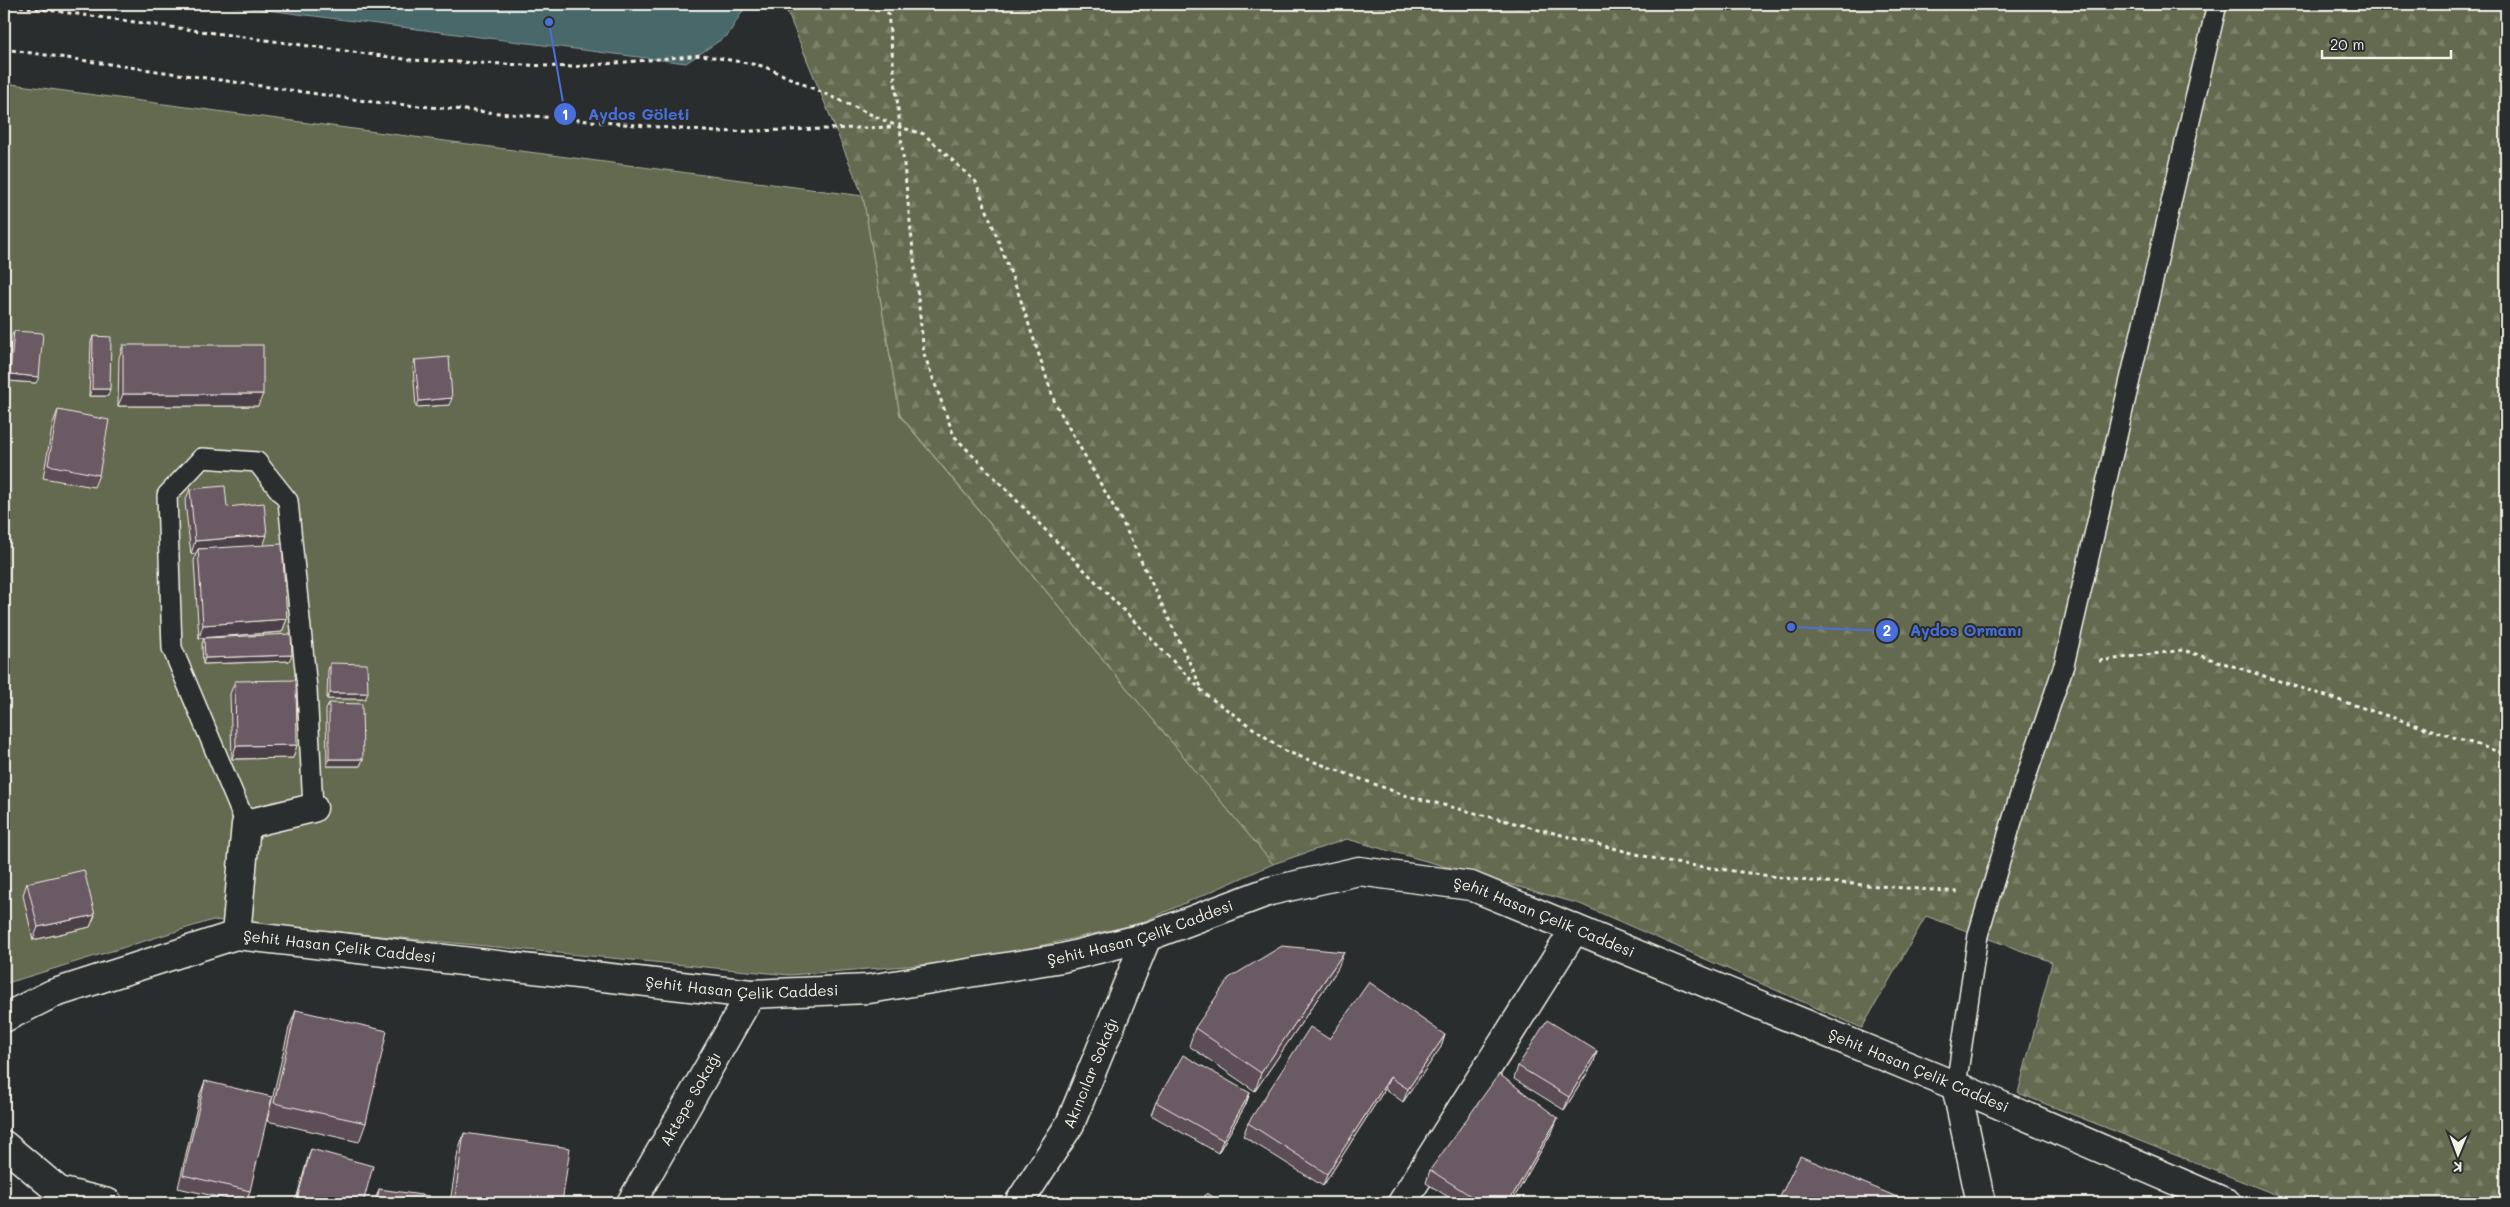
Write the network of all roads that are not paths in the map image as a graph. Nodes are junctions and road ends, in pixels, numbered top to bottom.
1 (2217, 4) edge
2 (313, 808) joint
3 (246, 824) junction
4 (1575, 929) junction
5 (236, 935) junction
6 (1147, 936) junction
7 (751, 994) junction
8 (4, 1018) edge
9 (1956, 1086) junction
10 (4, 1145) edge
11 (56, 1197) edge
12 (108, 1203) edge
13 (631, 1203) edge
14 (1019, 1203) edge
15 (1403, 1203) edge
16 (1981, 1203) edge
17 (2228, 1203) edge

1 - 9 lane
2 - 3 street
2 - 3 lane
3 - 5 street
4 - 6 street, Şehit Hasan Çelik Caddesi
4 - 9 street, Şehit Hasan Çelik Caddesi
4 - 15 street
5 - 7 street, Şehit Hasan Çelik Caddesi
5 - 8 street, Şehit Hasan Çelik Caddesi
6 - 7 street, Şehit Hasan Çelik Caddesi
6 - 14 street, Akıncılar Sokağı
7 - 13 street, Aktepe Sokağı
9 - 16 street
9 - 17 street, Şehit Hasan Çelik Caddesi
10 - 11 street
11 - 12 street

